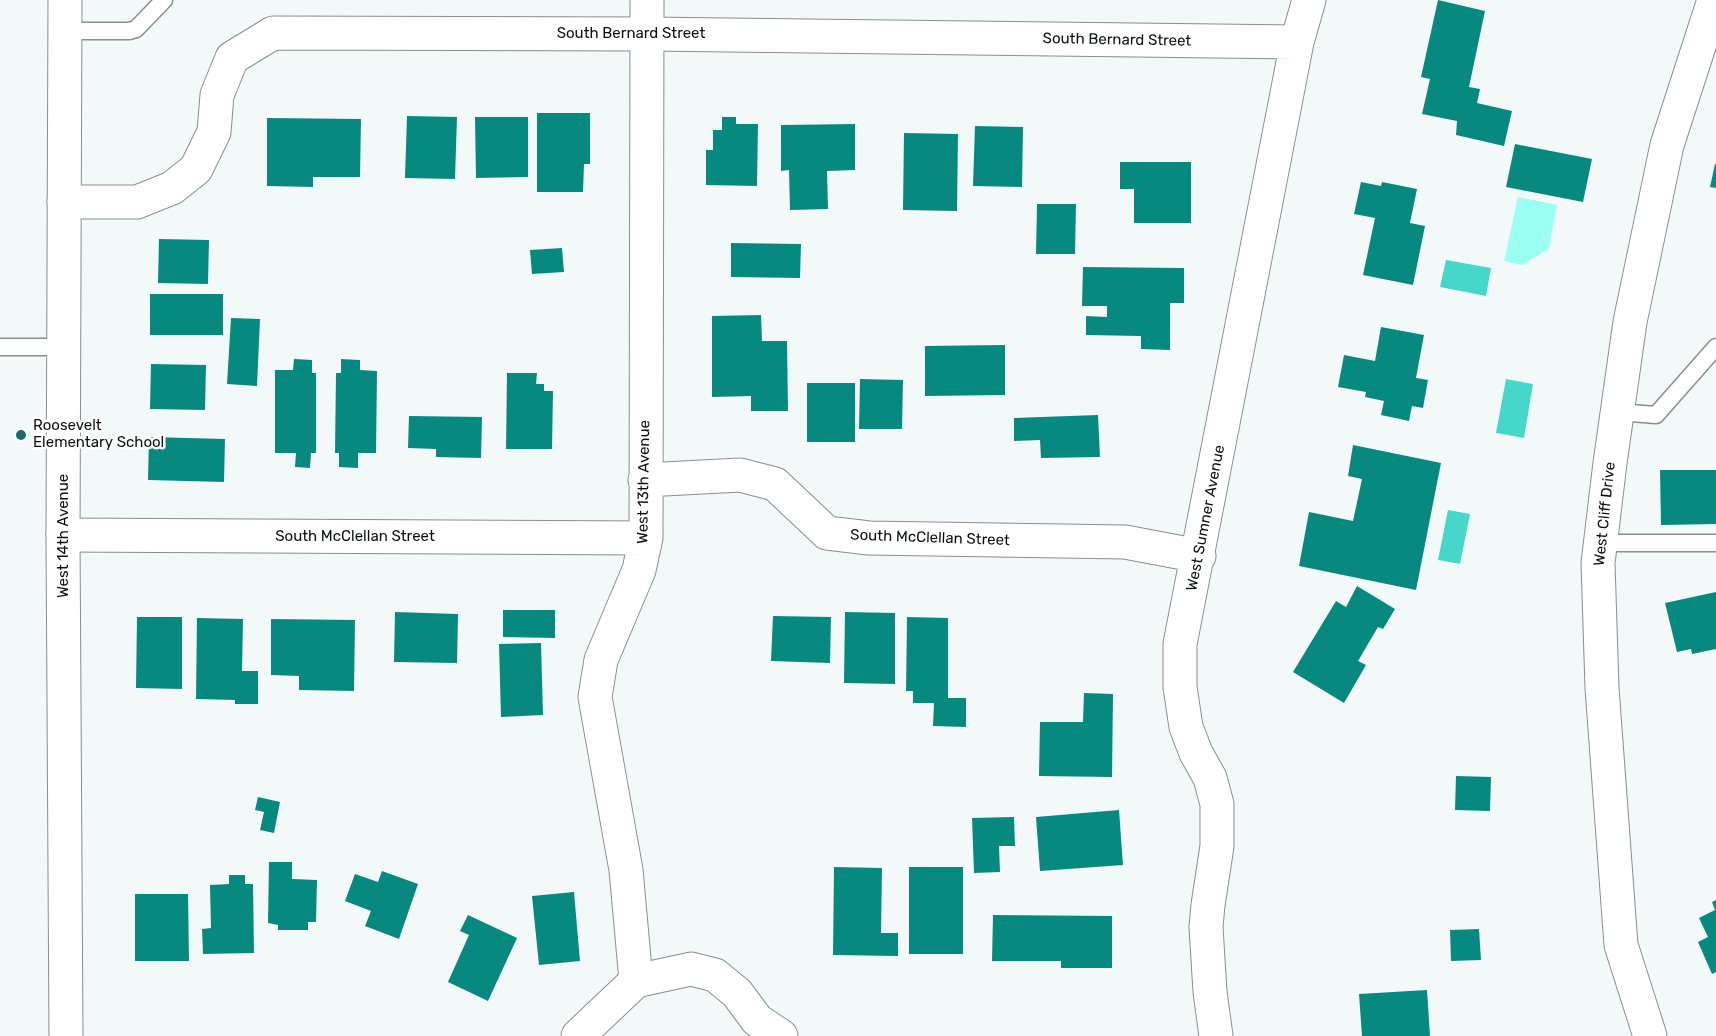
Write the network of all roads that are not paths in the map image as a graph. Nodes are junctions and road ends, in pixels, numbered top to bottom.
1 (164, 0) edge
2 (647, 0) edge
3 (1309, 0) edge
4 (1714, 0) edge
5 (65, 16) edge
6 (647, 34) junction
7 (1297, 42) junction
8 (64, 202) junction
9 (0, 347) edge
10 (64, 347) junction
11 (1716, 347) edge
12 (1617, 412) junction
13 (645, 480) junction
14 (63, 536) junction
15 (646, 538) junction
16 (1601, 543) junction
17 (1716, 543) edge
18 (1199, 556) junction
19 (636, 981) junction
20 (66, 1036) edge
21 (578, 1036) edge
22 (781, 1036) edge
23 (1216, 1036) edge
24 (1650, 1036) edge

1 - 5 lane
2 - 6 street, West 13th Avenue
3 - 7 street, West Sumner Avenue
4 - 12 street, West Cliff Drive
5 - 8 street, West 14th Avenue
6 - 7 street, South Bernard Street
6 - 8 street, South Bernard Street
6 - 13 street, West 13th Avenue
7 - 18 street, West Sumner Avenue
8 - 10 street, West 14th Avenue
9 - 10 lane
10 - 14 street, West 14th Avenue
11 - 12 lane
12 - 16 street, West Cliff Drive
13 - 15 street, West 13th Avenue
13 - 18 street, South McClellan Street
14 - 15 street, South McClellan Street
14 - 20 street, West 14th Avenue
15 - 19 street, West 13th Avenue
16 - 17 lane
16 - 24 street, West Cliff Drive
18 - 23 street, West Sumner Avenue
19 - 21 street
19 - 22 street

